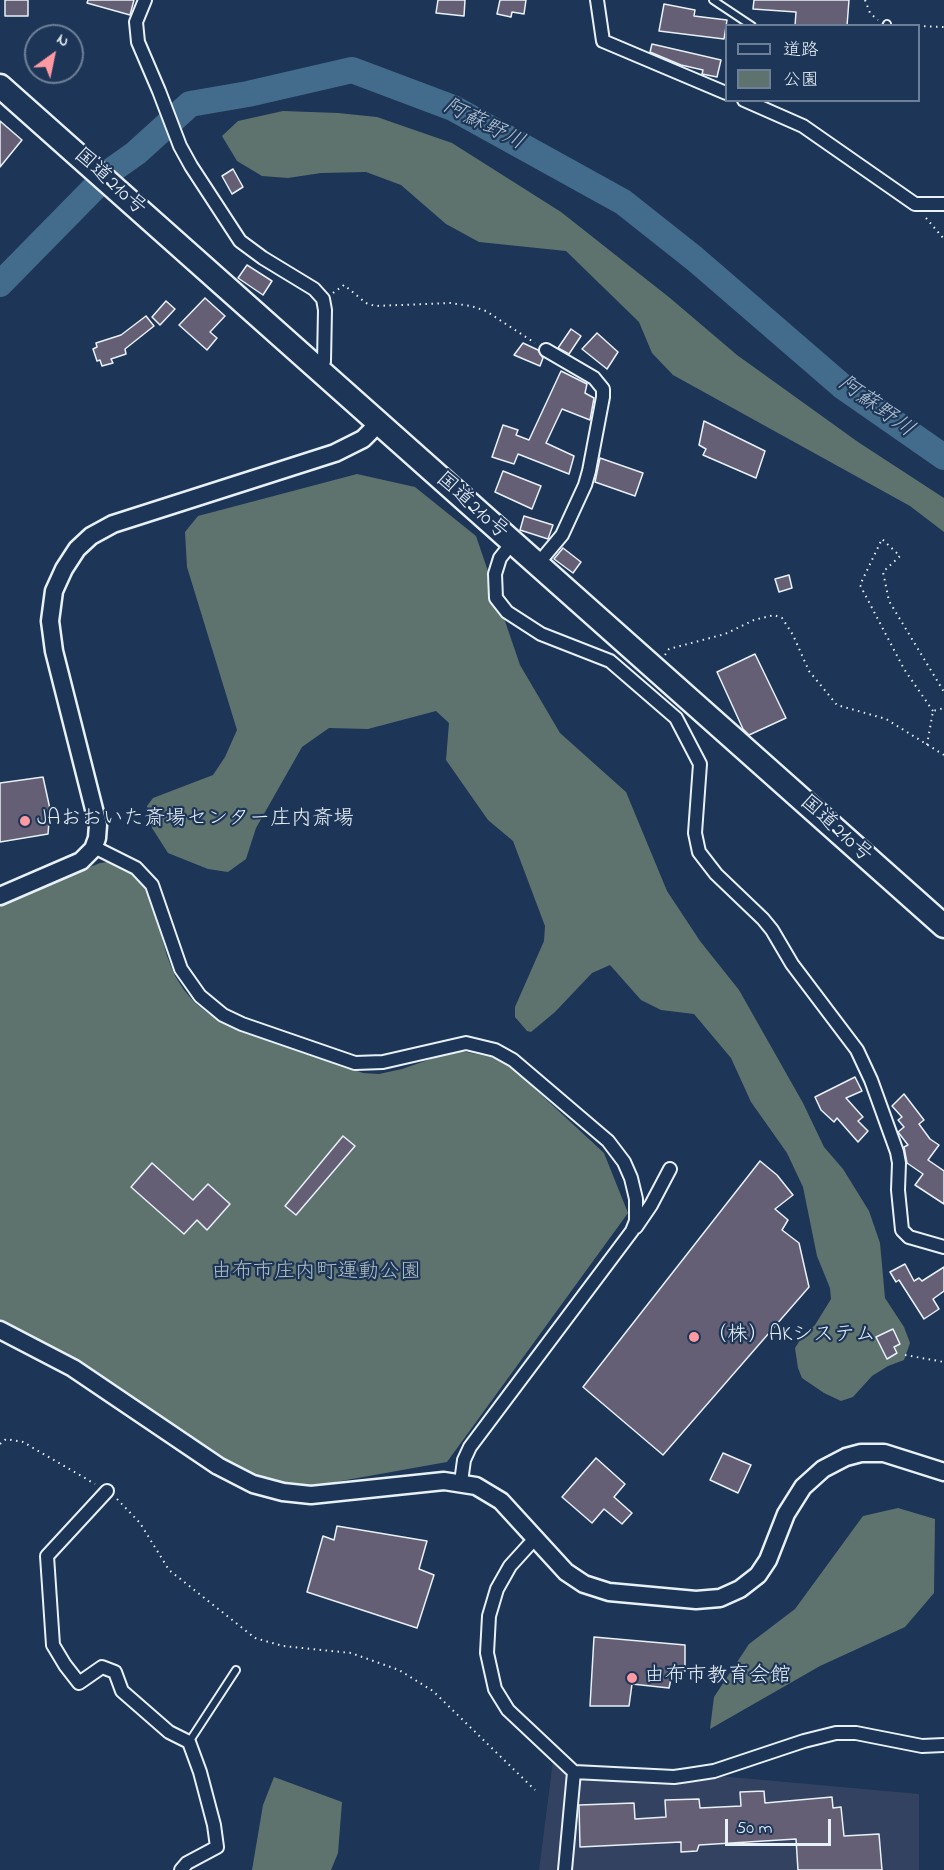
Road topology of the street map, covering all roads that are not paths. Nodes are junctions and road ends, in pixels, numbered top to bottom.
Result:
1 (145, 0) edge
2 (597, 0) edge
3 (713, 0) edge
4 (749, 24) edge
5 (0, 86) edge
6 (725, 93) edge
7 (749, 102) edge
8 (944, 204) edge
9 (546, 350) road end
10 (320, 372) junction
11 (378, 424) junction
12 (512, 543) junction
13 (537, 565) junction
14 (94, 847) junction
15 (0, 896) edge
16 (944, 927) edge
17 (670, 1169) dead end
18 (628, 1238) junction
19 (944, 1247) edge
20 (0, 1330) edge
21 (944, 1472) edge
22 (461, 1482) junction
23 (107, 1491) road end
24 (529, 1545) dead end
25 (236, 1670) dead end
26 (189, 1742) junction
27 (944, 1745) edge
28 (574, 1772) junction
29 (181, 1870) edge
30 (565, 1870) edge

1 - 10 street
2 - 6 street
3 - 4 lane
5 - 10 highway, 国道210号
7 - 8 street
9 - 13 street
10 - 11 highway, 国道210号
11 - 12 highway, 国道210号
11 - 14 street
12 - 13 highway, 国道210号
12 - 19 street
13 - 16 highway, 国道210号
14 - 15 street
14 - 18 street
17 - 18 street
18 - 22 street
20 - 22 street
21 - 22 street
23 - 26 street
24 - 28 street
25 - 26 lane
26 - 29 street
27 - 28 street
28 - 30 street

